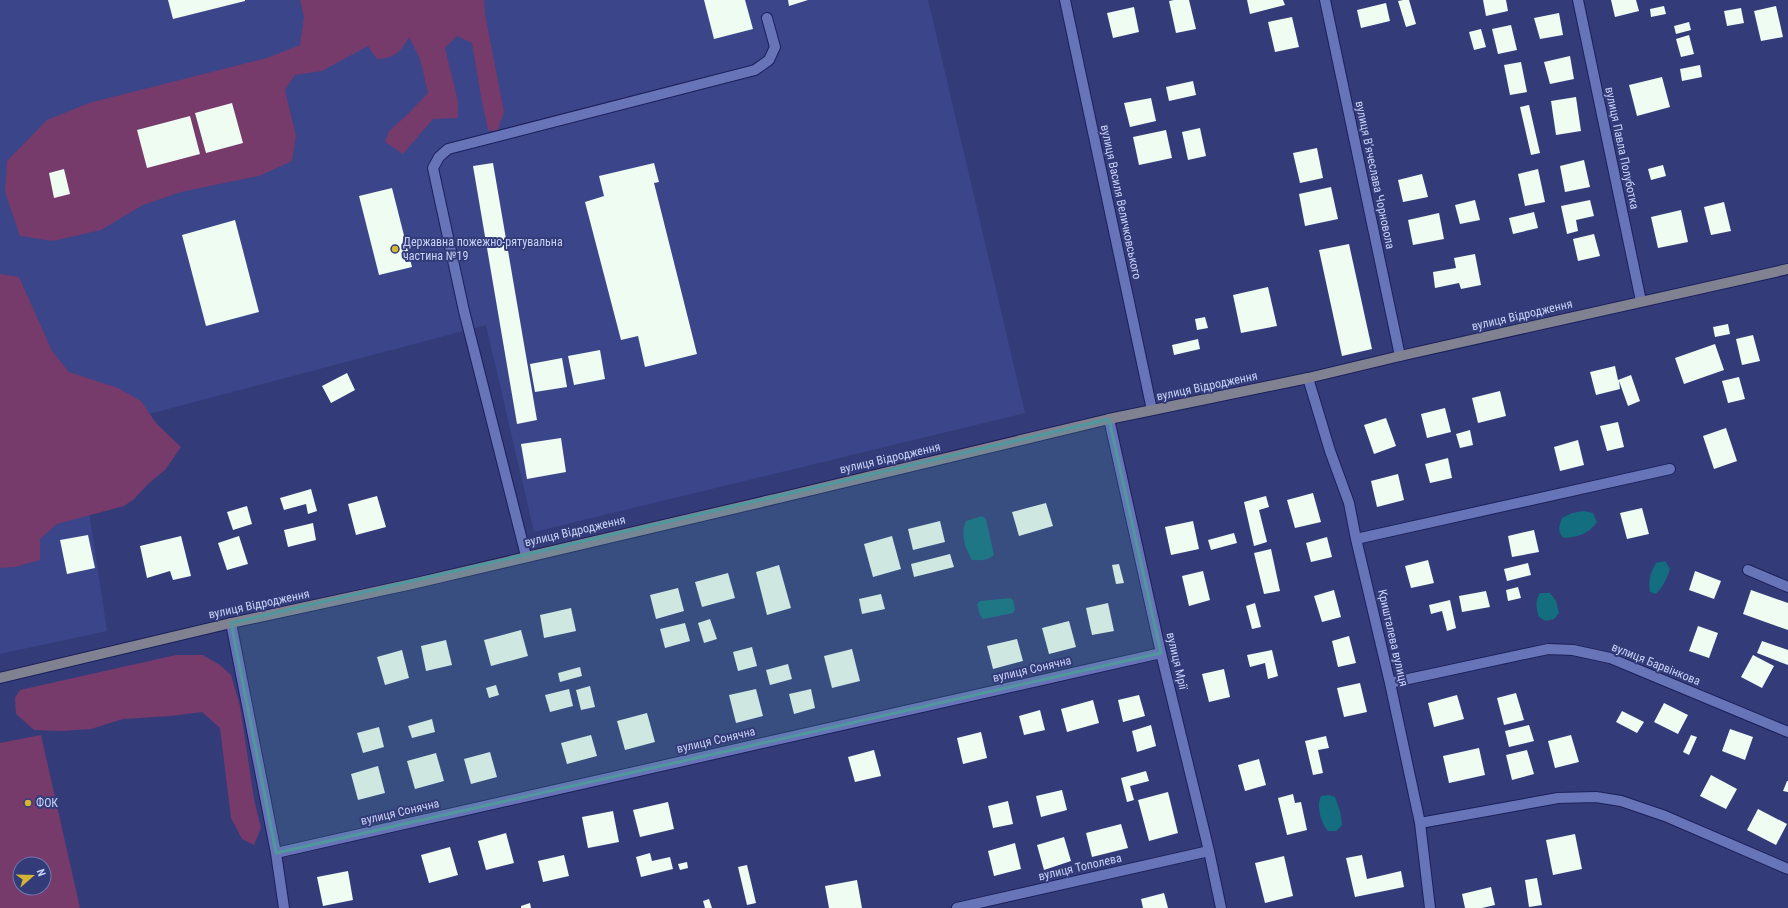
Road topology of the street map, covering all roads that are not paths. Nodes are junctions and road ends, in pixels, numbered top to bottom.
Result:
1 (1066, 0) edge
2 (1325, 0) edge
3 (1578, 0) edge
4 (767, 18) dead end
5 (1788, 269) edge
6 (1641, 301) junction
7 (1400, 356) junction
8 (1308, 378) junction
9 (1152, 410) junction
10 (1109, 419) junction
11 (1670, 469) dead end
12 (1356, 538) junction
13 (526, 556) junction
14 (1748, 570) dead end
15 (1788, 587) edge
16 (231, 623) junction
17 (1161, 653) junction
18 (0, 678) edge
19 (1390, 683) junction
20 (1788, 732) edge
21 (1420, 822) junction
22 (1209, 851) junction
23 (276, 853) junction
24 (1788, 869) edge
25 (284, 908) edge
26 (957, 908) edge
27 (1220, 908) edge
28 (1430, 908) edge

1 - 9 street, вулиця Василя Величковського
2 - 7 street, вулиця Вʼячеслава Чорновола
3 - 6 street, вулиця Павла Полуботка
4 - 13 street
5 - 6 street, вулиця Відродження
6 - 7 street, вулиця Відродження
7 - 8 street, вулиця Відродження
8 - 9 street, вулиця Відродження
8 - 12 street, Кришталева вулиця
9 - 10 street, вулиця Відродження
10 - 13 street, вулиця Відродження
10 - 17 street, вулиця Мрії
11 - 12 street
12 - 19 street, Кришталева вулиця
13 - 16 street, вулиця Відродження
14 - 15 street
16 - 18 street, вулиця Відродження
16 - 23 street
17 - 22 street, вулиця Мрії
17 - 23 street, вулиця Сонячна
19 - 20 street, вулиця Барвінкова
19 - 21 street, Кришталева вулиця
21 - 24 street
21 - 28 street, Кришталева вулиця
22 - 26 street, вулиця Тополева
22 - 27 street, вулиця Мрії
23 - 25 street

